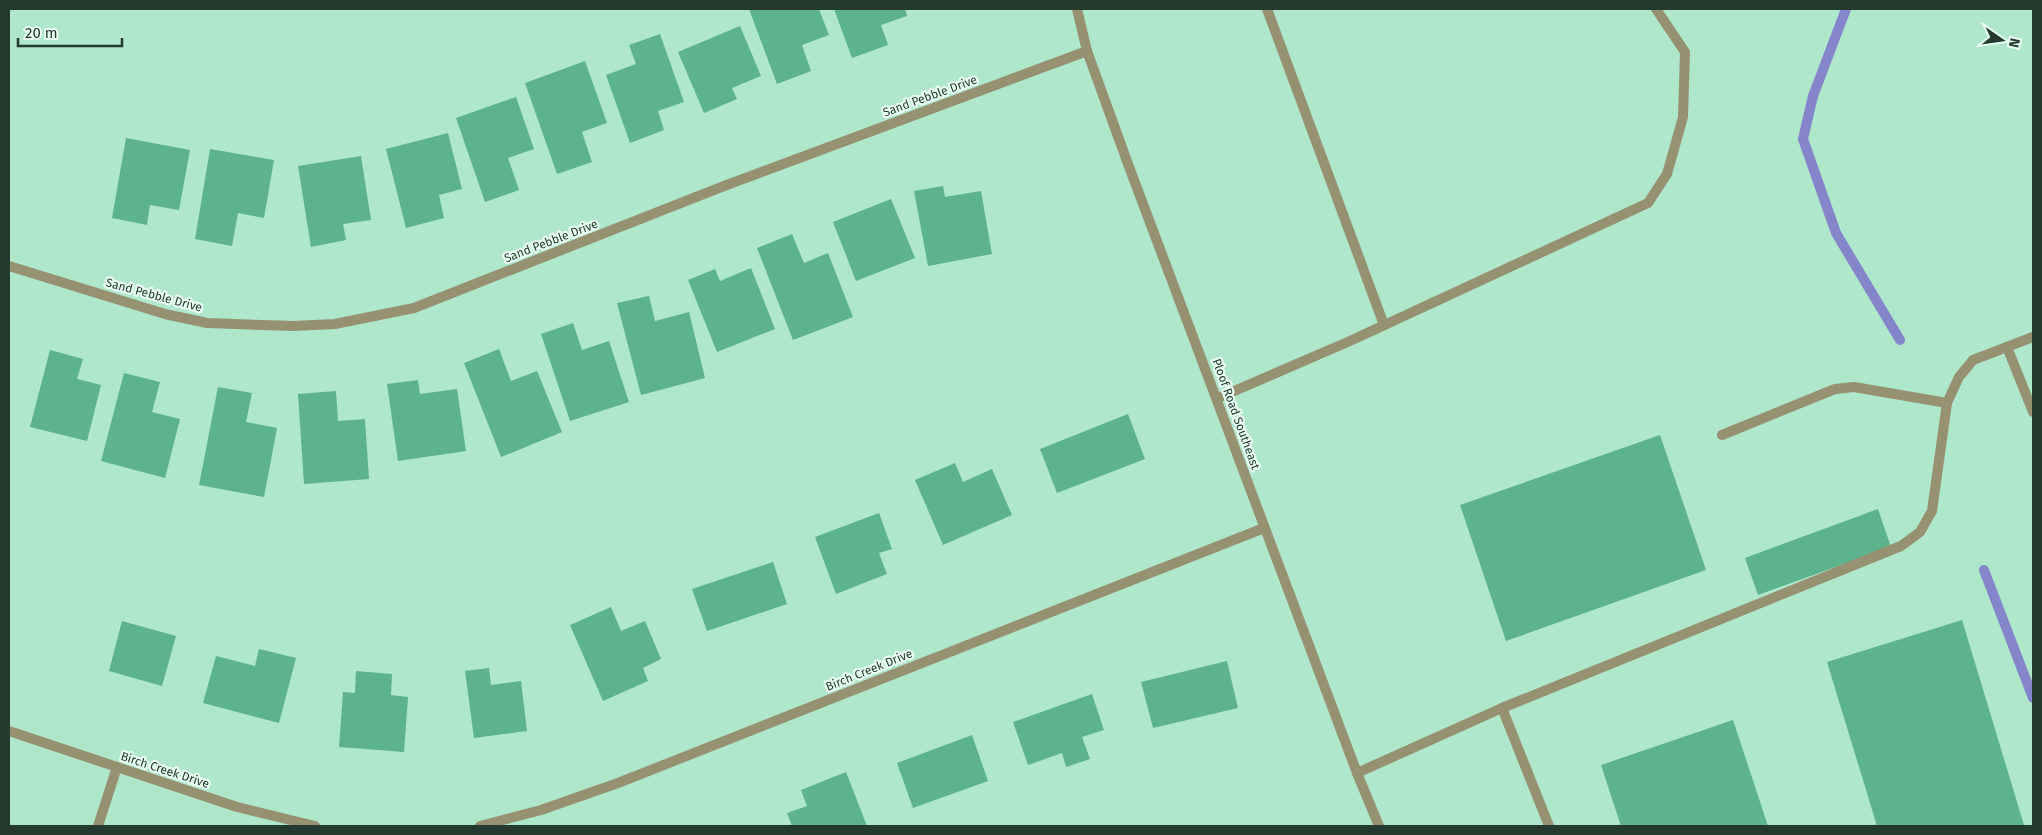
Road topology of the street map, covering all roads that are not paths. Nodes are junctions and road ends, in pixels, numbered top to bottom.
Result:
1 (1077, 9) edge
2 (1267, 9) edge
3 (1656, 9) edge
4 (1087, 51) junction
5 (9, 266) edge
6 (1384, 325) junction
7 (2033, 337) edge
8 (2007, 347) junction
9 (1218, 398) junction
10 (1947, 403) junction
11 (2033, 412) edge
12 (1722, 435) dead end
13 (1264, 528) junction
14 (1502, 708) junction
15 (9, 731) edge
16 (117, 767) junction
17 (1357, 773) junction
18 (98, 826) edge
19 (315, 826) edge
20 (480, 826) edge
21 (1379, 826) edge
22 (1549, 826) edge

1 - 4 street, Ploof Road Southeast
2 - 6 street
3 - 6 street
4 - 5 street, Sand Pebble Drive
4 - 9 street, Ploof Road Southeast
6 - 9 street
7 - 8 street
8 - 10 street
8 - 11 street
9 - 13 street, Ploof Road Southeast
10 - 12 street
10 - 14 street
13 - 17 street, Ploof Road Southeast
13 - 20 street, Birch Creek Drive
14 - 17 street
14 - 22 street
15 - 16 street, Birch Creek Drive
16 - 18 street
16 - 19 street, Birch Creek Drive
17 - 21 street, Ploof Road Southeast

